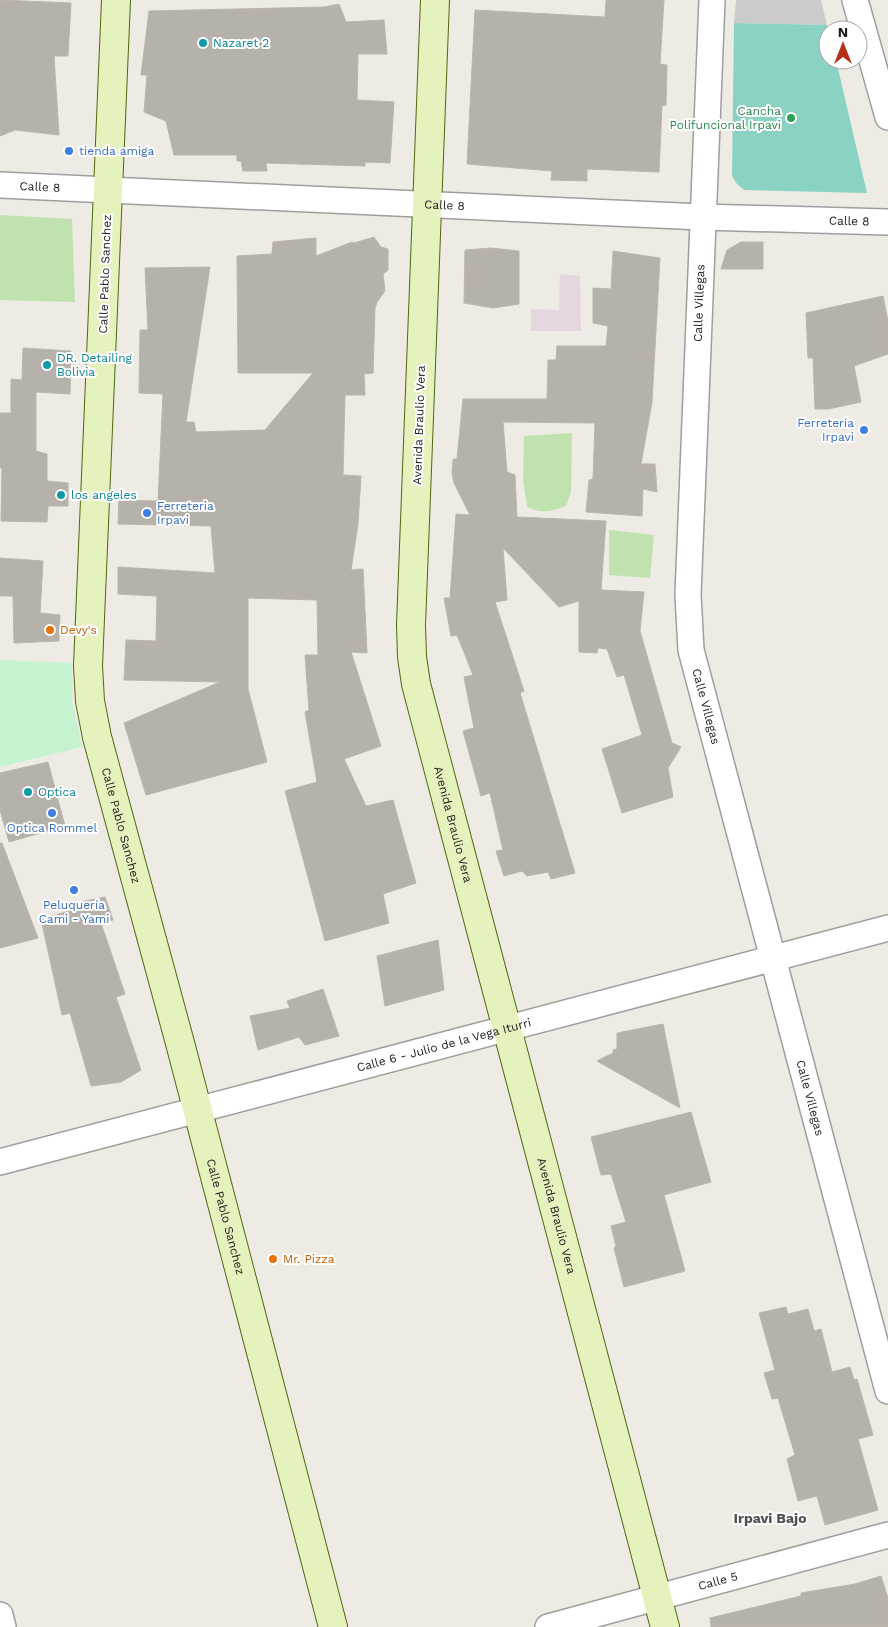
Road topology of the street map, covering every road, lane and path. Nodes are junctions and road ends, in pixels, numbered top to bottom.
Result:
1 (116, 0) edge
2 (435, 0) edge
3 (712, 0) edge
4 (855, 0) edge
5 (888, 117) edge
6 (0, 185) edge
7 (108, 191) junction
8 (427, 205) junction
9 (702, 217) junction
10 (888, 222) edge
11 (888, 928) edge
12 (773, 959) junction
13 (507, 1028) junction
14 (197, 1109) junction
15 (0, 1162) edge
16 (888, 1391) edge
17 (888, 1535) edge
18 (657, 1598) junction
19 (0, 1615) edge
20 (3, 1627) edge
21 (333, 1627) edge
22 (548, 1627) edge
23 (664, 1627) edge

1 - 7 main road, Calle Pablo Sanchez
2 - 8 main road, Avenida Braulio Vera
3 - 9 street, Calle Villegas
4 - 5 street
6 - 7 street, Calle 8
7 - 8 street, Calle 8
7 - 14 main road, Calle Pablo Sanchez
8 - 9 street, Calle 8
8 - 13 main road, Avenida Braulio Vera
9 - 10 street, Calle 8
9 - 12 street, Calle Villegas
11 - 12 street, Calle 6 - Julio de la Vega Iturri
12 - 13 street, Calle 6 - Julio de la Vega Iturri
12 - 16 street, Calle Villegas
13 - 14 street, Calle 6 - Julio de la Vega Iturri
13 - 18 main road, Avenida Braulio Vera
14 - 15 street, Calle 6 - Julio de la Vega Iturri
14 - 21 main road, Calle Pablo Sanchez
17 - 18 street, Calle 5
18 - 22 street, Calle 5
18 - 23 main road, Avenida Braulio Vera
19 - 20 street

